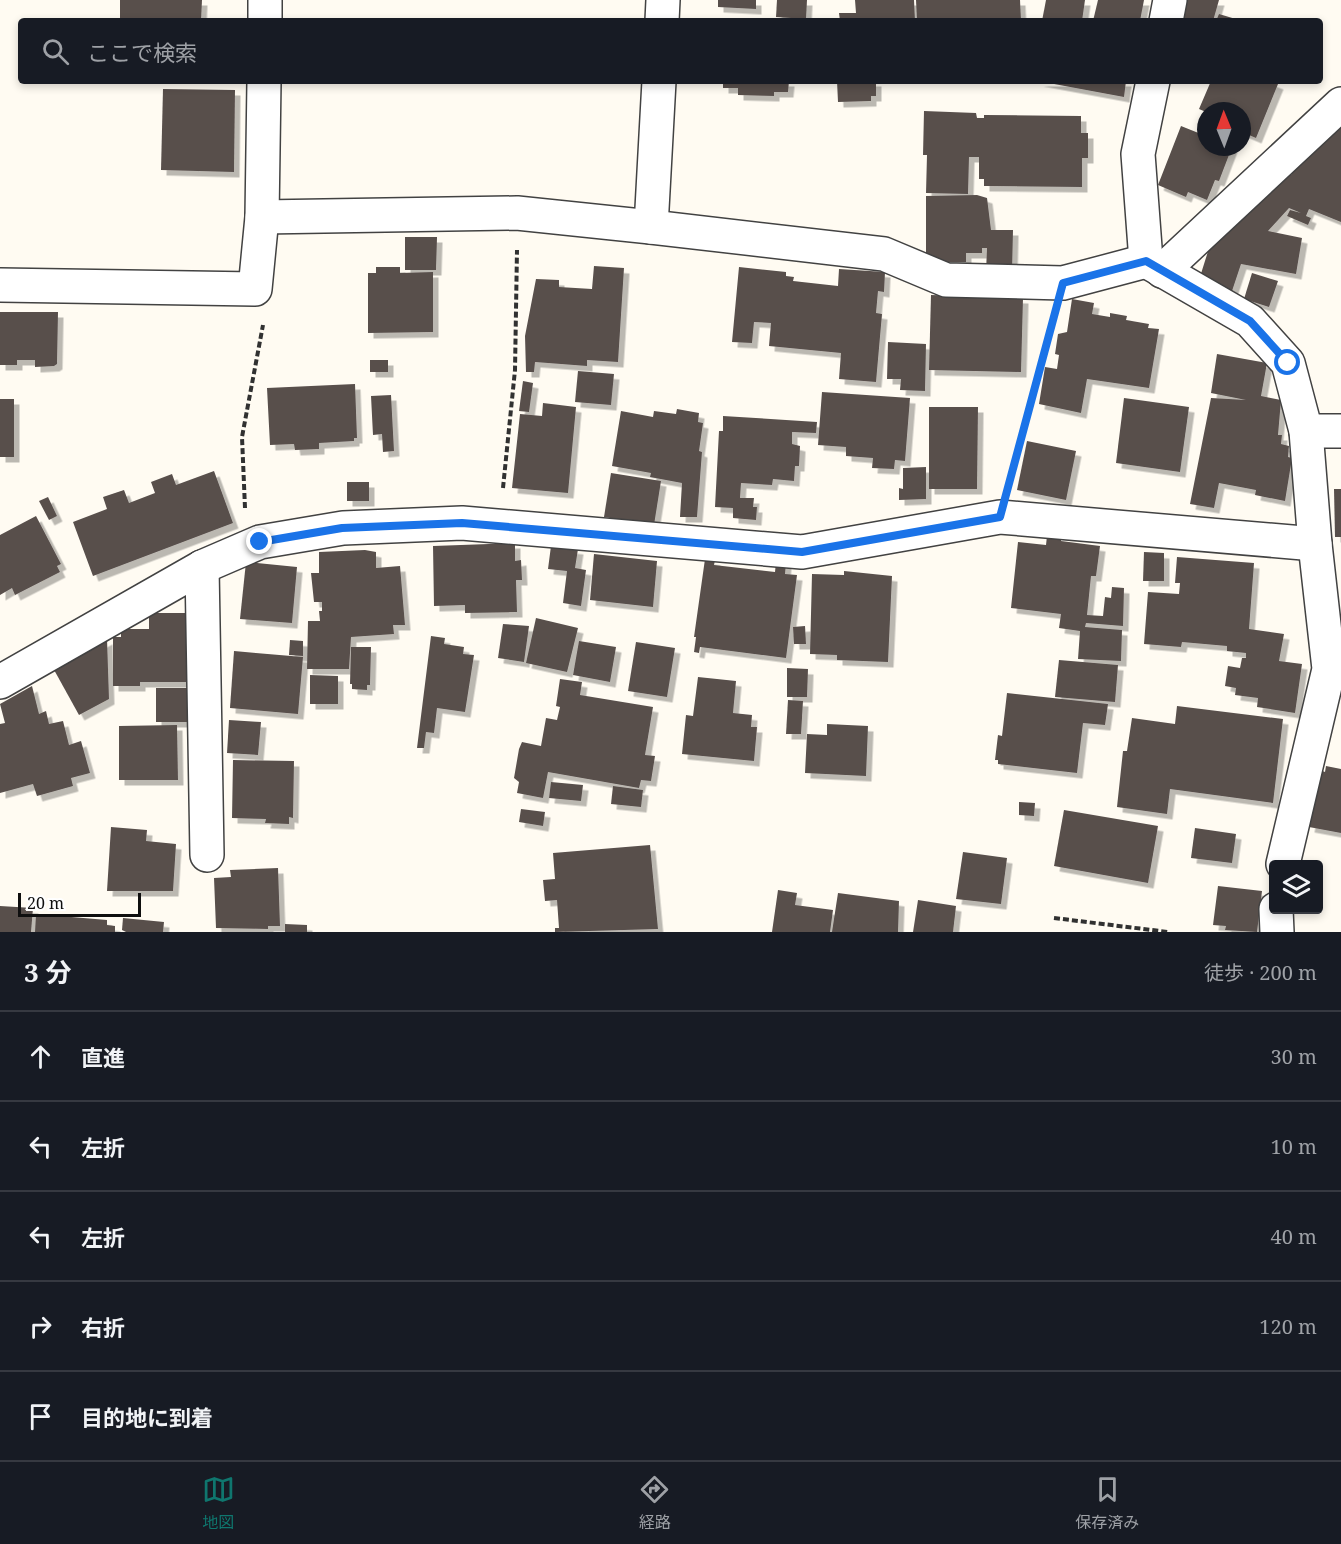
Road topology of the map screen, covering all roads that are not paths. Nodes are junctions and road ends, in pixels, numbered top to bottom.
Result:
1 (265, 0) edge
2 (663, 0) edge
3 (1170, 0) edge
4 (265, 18) edge
5 (662, 18) edge
6 (1167, 18) edge
7 (264, 84) edge
8 (659, 84) edge
9 (1152, 84) edge
10 (1341, 104) edge
11 (262, 218) junction
12 (651, 227) junction
13 (1154, 266) junction
14 (0, 285) edge
15 (1341, 430) edge
16 (1306, 431) junction
17 (1315, 544) junction
18 (202, 567) junction
19 (0, 682) edge
20 (207, 855) dead end
21 (1284, 860) edge
22 (1276, 914) edge
23 (1278, 932) edge

1 - 4 street
2 - 5 street
3 - 6 street
7 - 11 street
8 - 12 street
9 - 13 street
10 - 13 street
11 - 12 street
11 - 14 street
12 - 13 street
13 - 16 street
15 - 16 street
16 - 17 street
17 - 18 street
17 - 21 street
18 - 19 street
18 - 20 street
22 - 23 street

